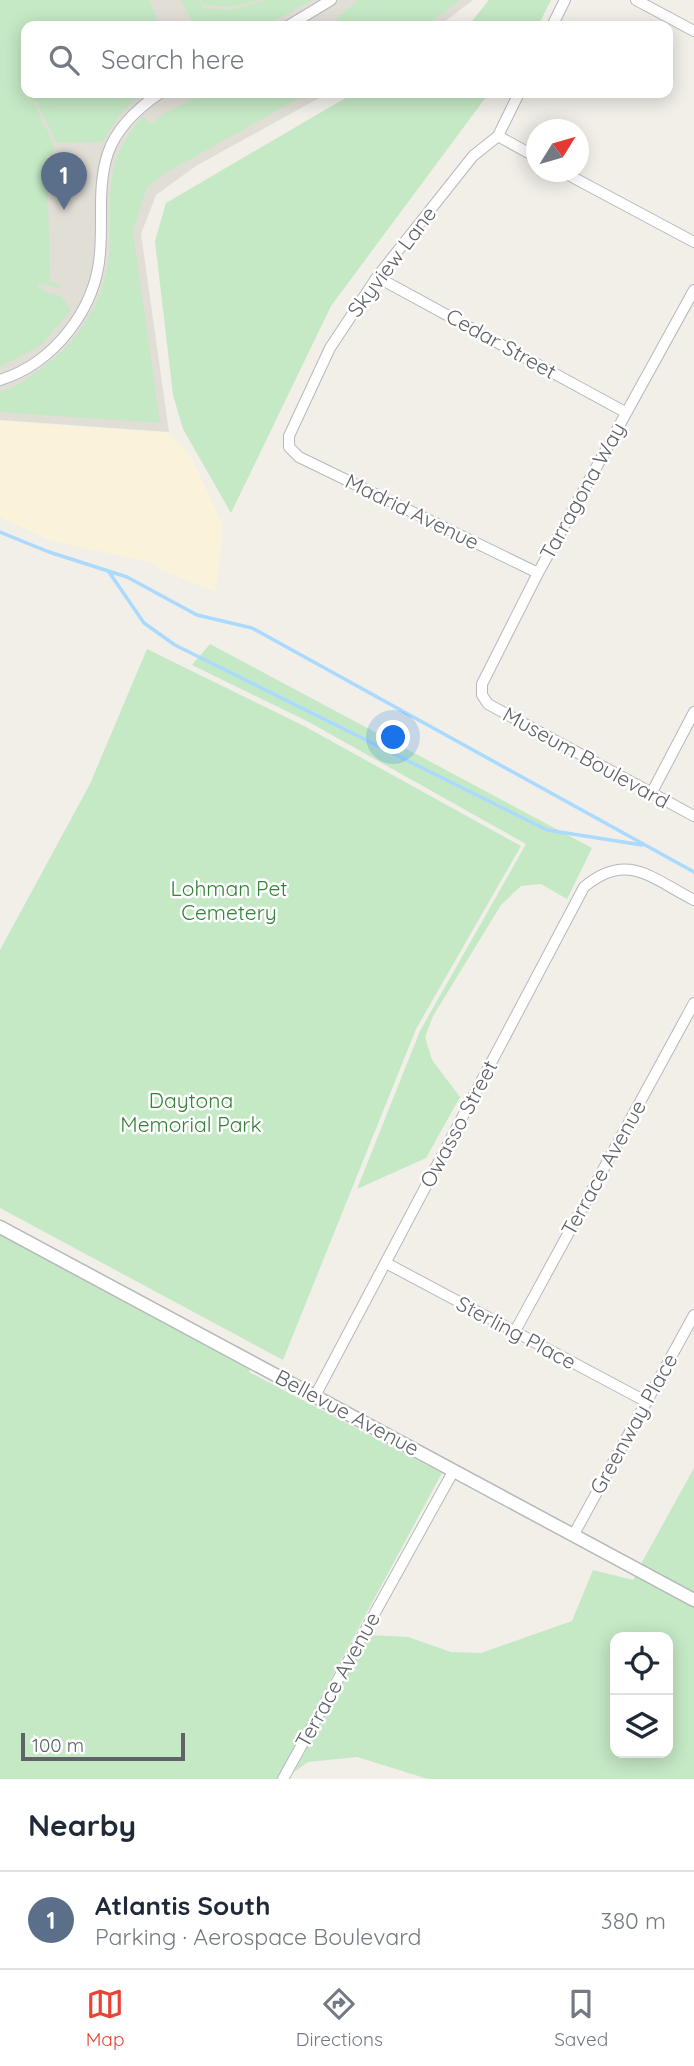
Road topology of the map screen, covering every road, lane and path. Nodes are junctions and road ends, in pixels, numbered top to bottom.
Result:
1 (331, 0) edge
2 (565, 0) edge
3 (636, 0) edge
4 (296, 21) edge
5 (554, 21) edge
6 (694, 31) edge
7 (153, 98) edge
8 (517, 98) edge
9 (498, 136) junction
10 (526, 151) edge
11 (582, 182) edge
12 (694, 242) edge
13 (377, 277) junction
14 (694, 290) edge
15 (0, 380) edge
16 (625, 412) junction
17 (289, 447) joint
18 (538, 573) junction
19 (482, 695) joint
20 (694, 712) edge
21 (651, 794) junction
22 (694, 816) edge
23 (694, 900) edge
24 (694, 1003) edge
25 (0, 1227) edge
26 (386, 1264) junction
27 (694, 1315) edge
28 (514, 1333) junction
29 (315, 1396) junction
30 (646, 1402) junction
31 (454, 1470) junction
32 (574, 1534) junction
33 (694, 1600) edge
34 (283, 1779) edge

1 - 4 street
2 - 5 street
3 - 6 street
7 - 15 street
8 - 9 street, Skyview Lane
9 - 10 street
9 - 13 street, Skyview Lane
11 - 12 street
13 - 16 street, Cedar Street
13 - 17 street, Skyview Lane
14 - 16 street, Tarragona Way
16 - 18 street, Tarragona Way
17 - 18 street, Madrid Avenue
18 - 19 street, Tarragona Way
19 - 21 street, Museum Boulevard
20 - 21 street
21 - 22 street, Museum Boulevard
23 - 26 street, Owasso Street
24 - 28 street, Terrace Avenue
25 - 29 street, Bellevue Avenue
26 - 28 street, Sterling Place
26 - 29 street, Owasso Street
27 - 30 street, Greenway Place
28 - 30 street, Sterling Place
29 - 31 street, Bellevue Avenue
30 - 32 street, Greenway Place
31 - 32 street, Bellevue Avenue
31 - 34 street, Terrace Avenue
32 - 33 street, Bellevue Avenue

